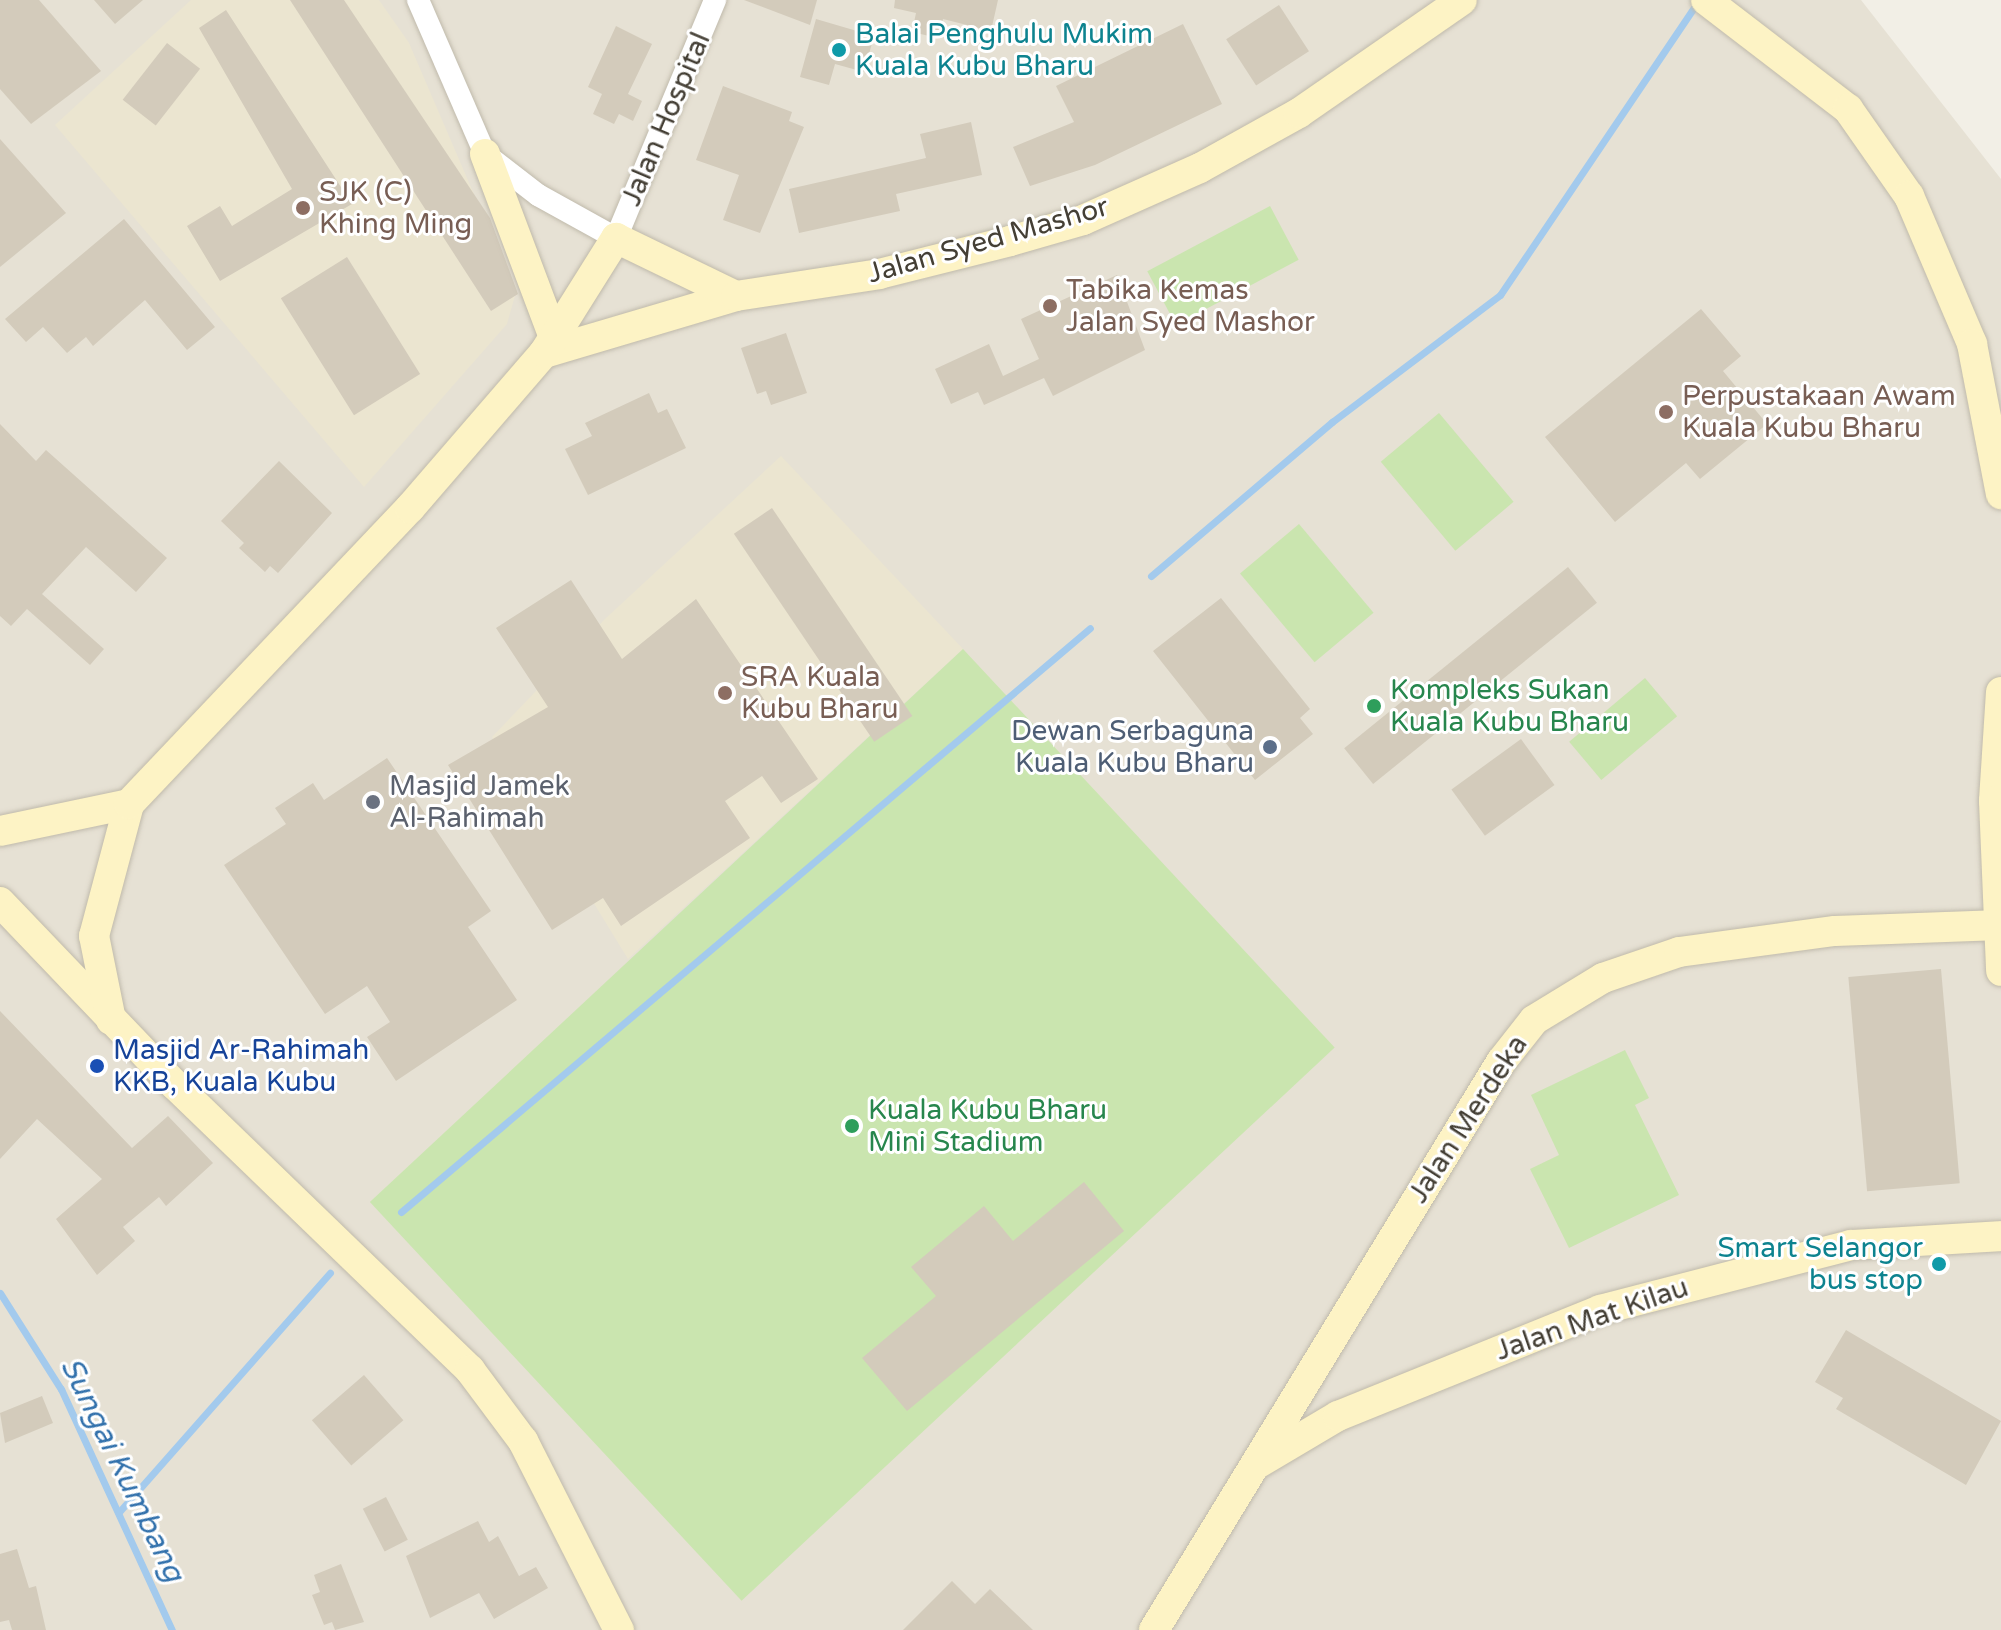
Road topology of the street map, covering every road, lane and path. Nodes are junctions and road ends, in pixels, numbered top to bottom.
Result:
1 (418, 0) edge
2 (715, 0) edge
3 (1462, 0) edge
4 (1716, 7) edge
5 (485, 154) junction
6 (616, 238) junction
7 (736, 296) junction
8 (550, 347) junction
9 (2001, 494) edge
10 (2001, 692) edge
11 (129, 804) junction
12 (0, 831) edge
13 (0, 902) edge
14 (1999, 925) edge
15 (2001, 971) edge
16 (111, 1020) junction
17 (2001, 1236) edge
18 (1297, 1391) junction
19 (1338, 1416) junction
20 (1252, 1468) junction
21 (619, 1630) edge
22 (1154, 1630) edge

1 - 5 street
2 - 6 street, Jalan Hospital
3 - 7 street, Jalan Syed Mashor
4 - 9 street
5 - 6 street
5 - 8 street
6 - 7 street
6 - 8 street
7 - 8 street, Jalan Syed Mashor
8 - 11 street
10 - 14 street
11 - 12 street
11 - 16 street
13 - 16 street
14 - 15 street
14 - 18 street, Jalan Merdeka
16 - 21 street
17 - 19 street, Jalan Mat Kilau
18 - 19 street
18 - 20 street, Jalan Merdeka
19 - 20 street, Jalan Mat Kilau
20 - 22 street, Jalan Merdeka

